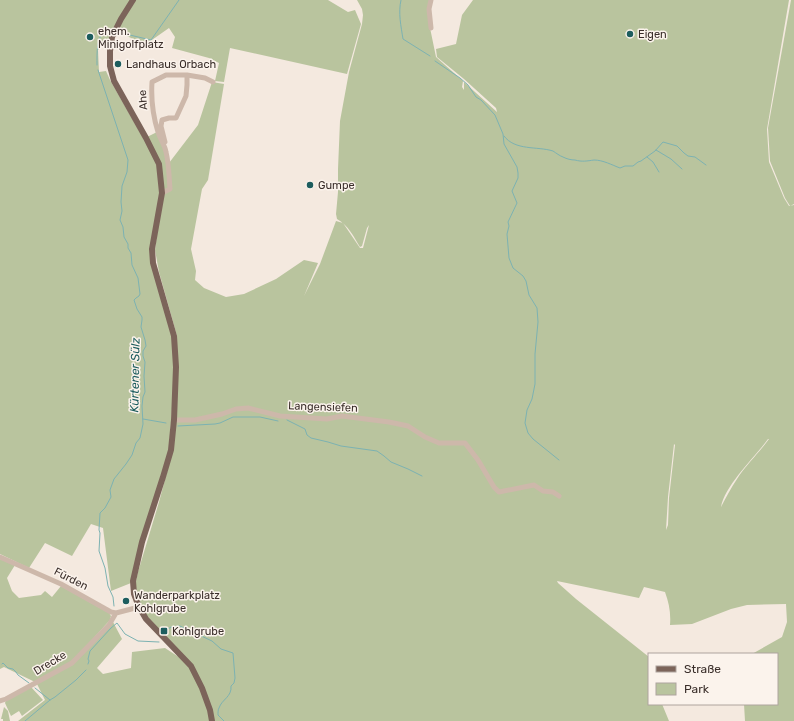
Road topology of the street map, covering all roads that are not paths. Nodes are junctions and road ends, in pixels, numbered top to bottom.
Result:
1 (133, 0) edge
2 (431, 0) edge
3 (431, 28) dead end
4 (187, 75) junction
5 (213, 82) dead end
6 (166, 151) junction
7 (162, 193) junction
8 (174, 420) junction
9 (559, 496) dead end
10 (0, 557) edge
11 (138, 607) junction
12 (116, 613) junction
13 (0, 701) edge
14 (212, 721) edge

1 - 7 main road
2 - 3 street
4 - 5 street, Ahe
4 - 6 street, Ahe
4 - 6 street, Ahe
6 - 7 street, Ahe
7 - 8 main road
8 - 9 street, Langensiefen
8 - 11 main road
10 - 12 street, Fürden
11 - 12 street
11 - 14 main road
12 - 13 street, Drecke

